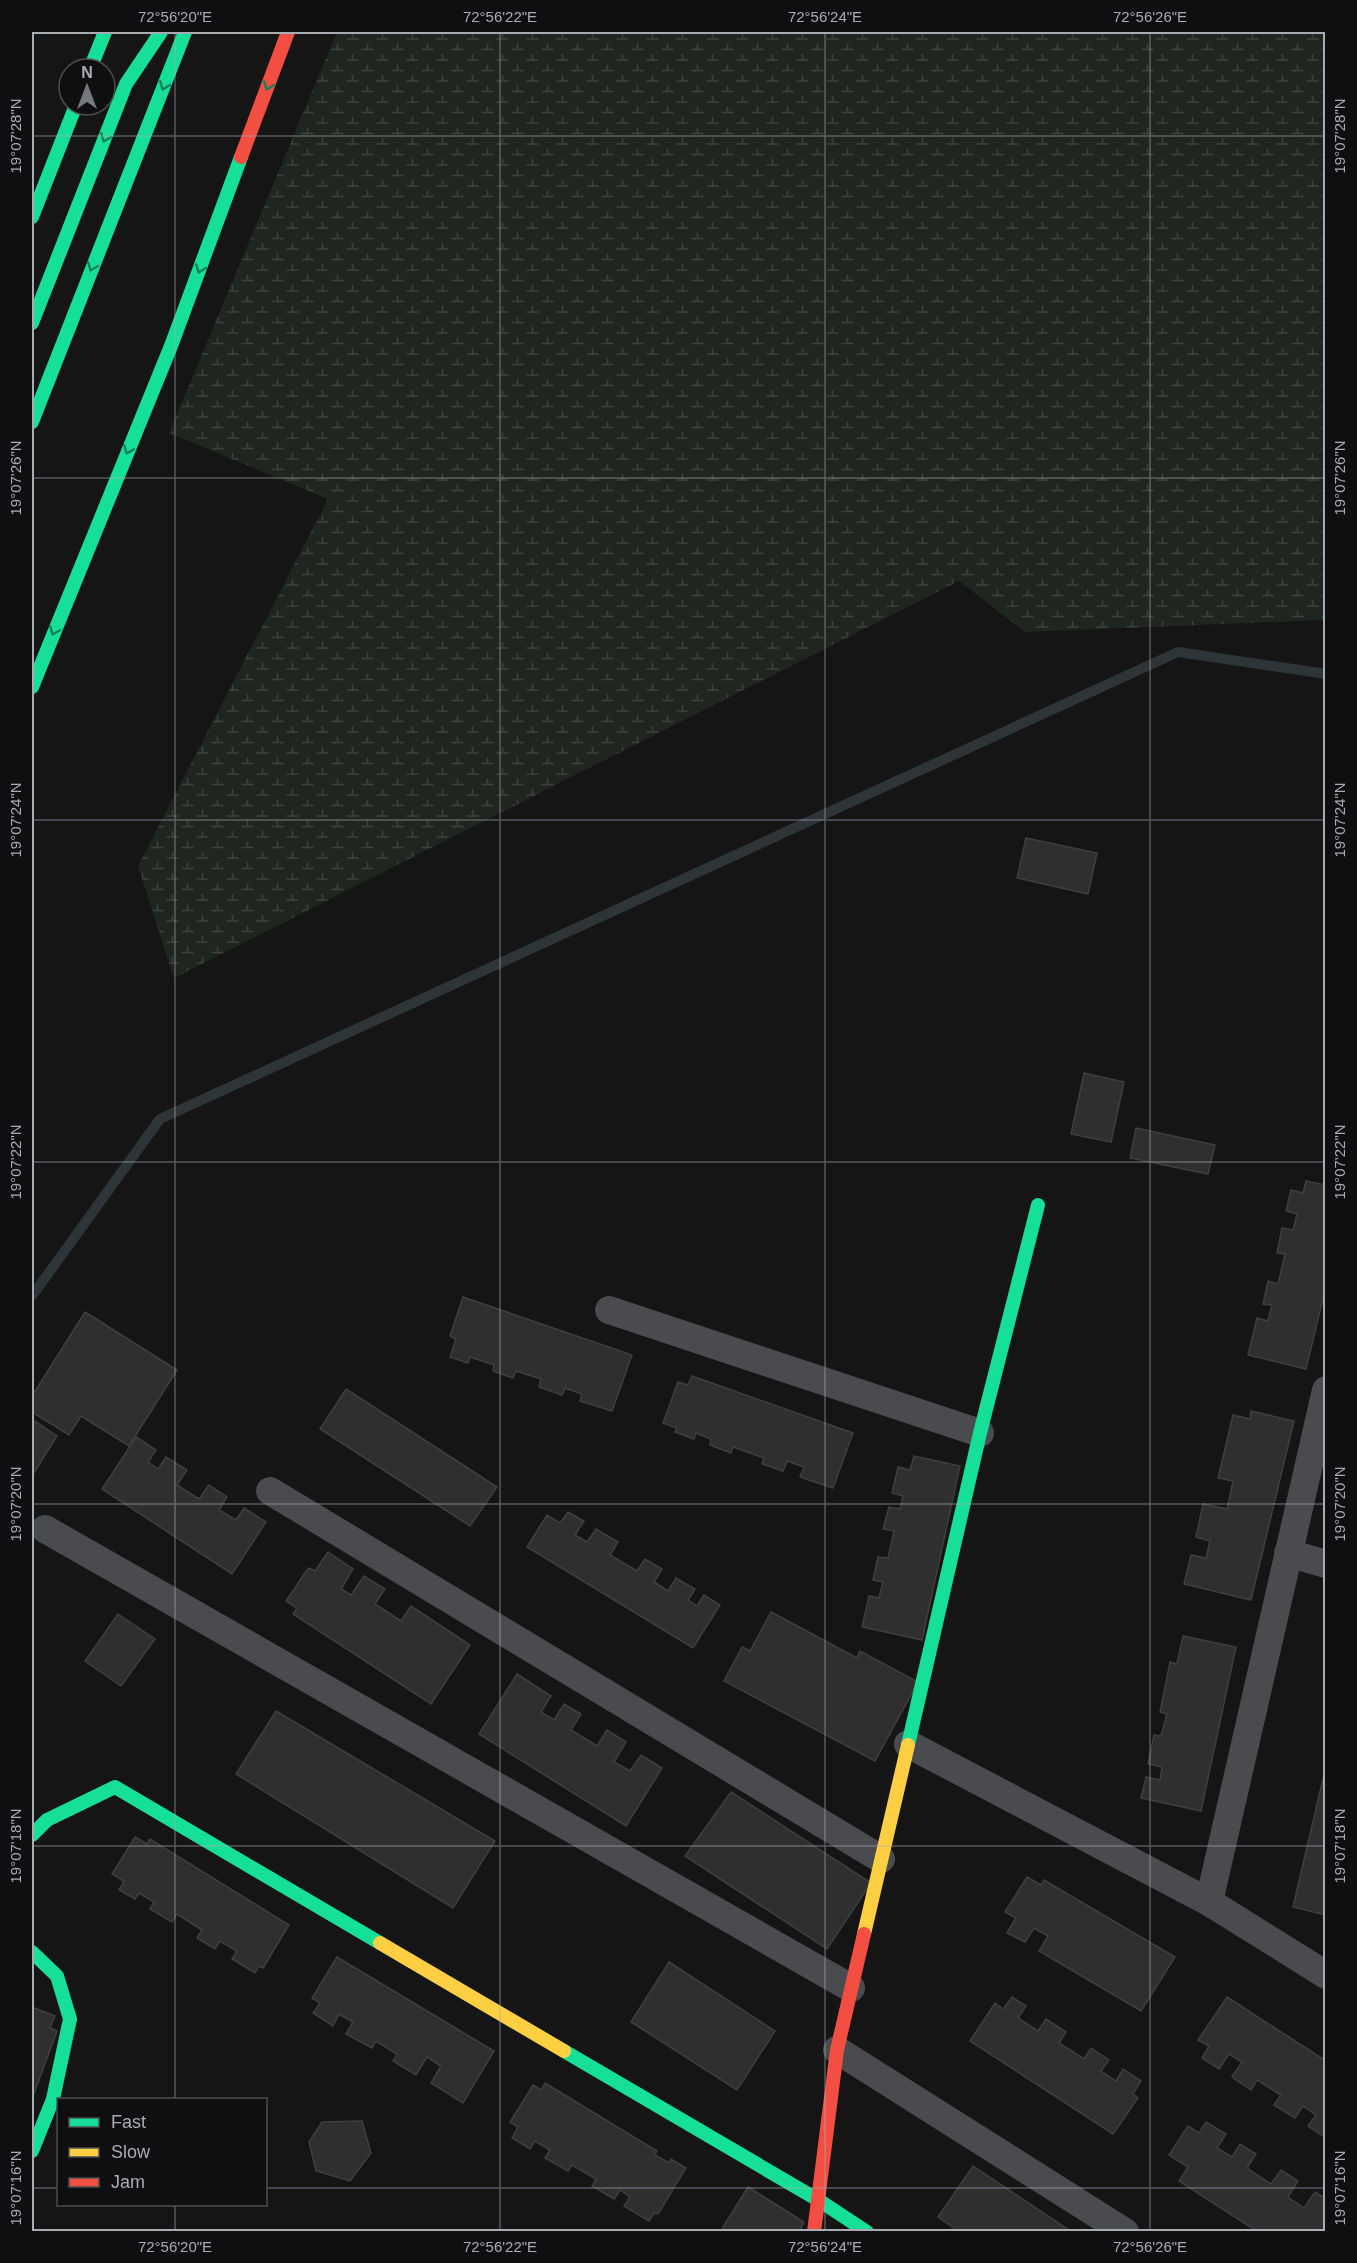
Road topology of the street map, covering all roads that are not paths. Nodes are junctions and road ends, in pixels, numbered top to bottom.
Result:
1 (105, 32) edge
2 (161, 32) edge
3 (185, 32) edge
4 (288, 32) edge
5 (95, 57) edge
6 (71, 117) edge
7 (32, 217) edge
8 (32, 323) edge
9 (32, 422) edge
10 (32, 687) edge
11 (1038, 1204) dead end
12 (609, 1310) dead end
13 (1326, 1390) edge
14 (980, 1434) junction
15 (270, 1491) dead end
16 (45, 1529) dead end
17 (1288, 1554) junction
18 (1326, 1564) edge
19 (908, 1744) junction
20 (32, 1835) edge
21 (881, 1859) junction
22 (1209, 1902) junction
23 (32, 1952) edge
24 (1326, 1975) edge
25 (851, 1988) junction
26 (837, 2050) junction
27 (32, 2151) edge
28 (820, 2201) junction
29 (814, 2232) edge
30 (867, 2232) edge
31 (1125, 2232) edge

1 - 5 main road
2 -> 8 main road
3 -> 9 main road
4 -> 10 main road
6 - 7 main road
11 - 14 main road
12 - 14 street
13 - 17 street
14 - 19 main road
15 - 21 street
16 - 25 street
17 - 18 street
17 - 22 street
19 - 21 main road
19 - 22 street
20 - 28 main road
21 - 25 main road
22 - 24 street
23 - 27 main road
25 - 26 main road
26 - 28 main road
26 - 31 street
28 - 29 main road
28 - 30 main road

